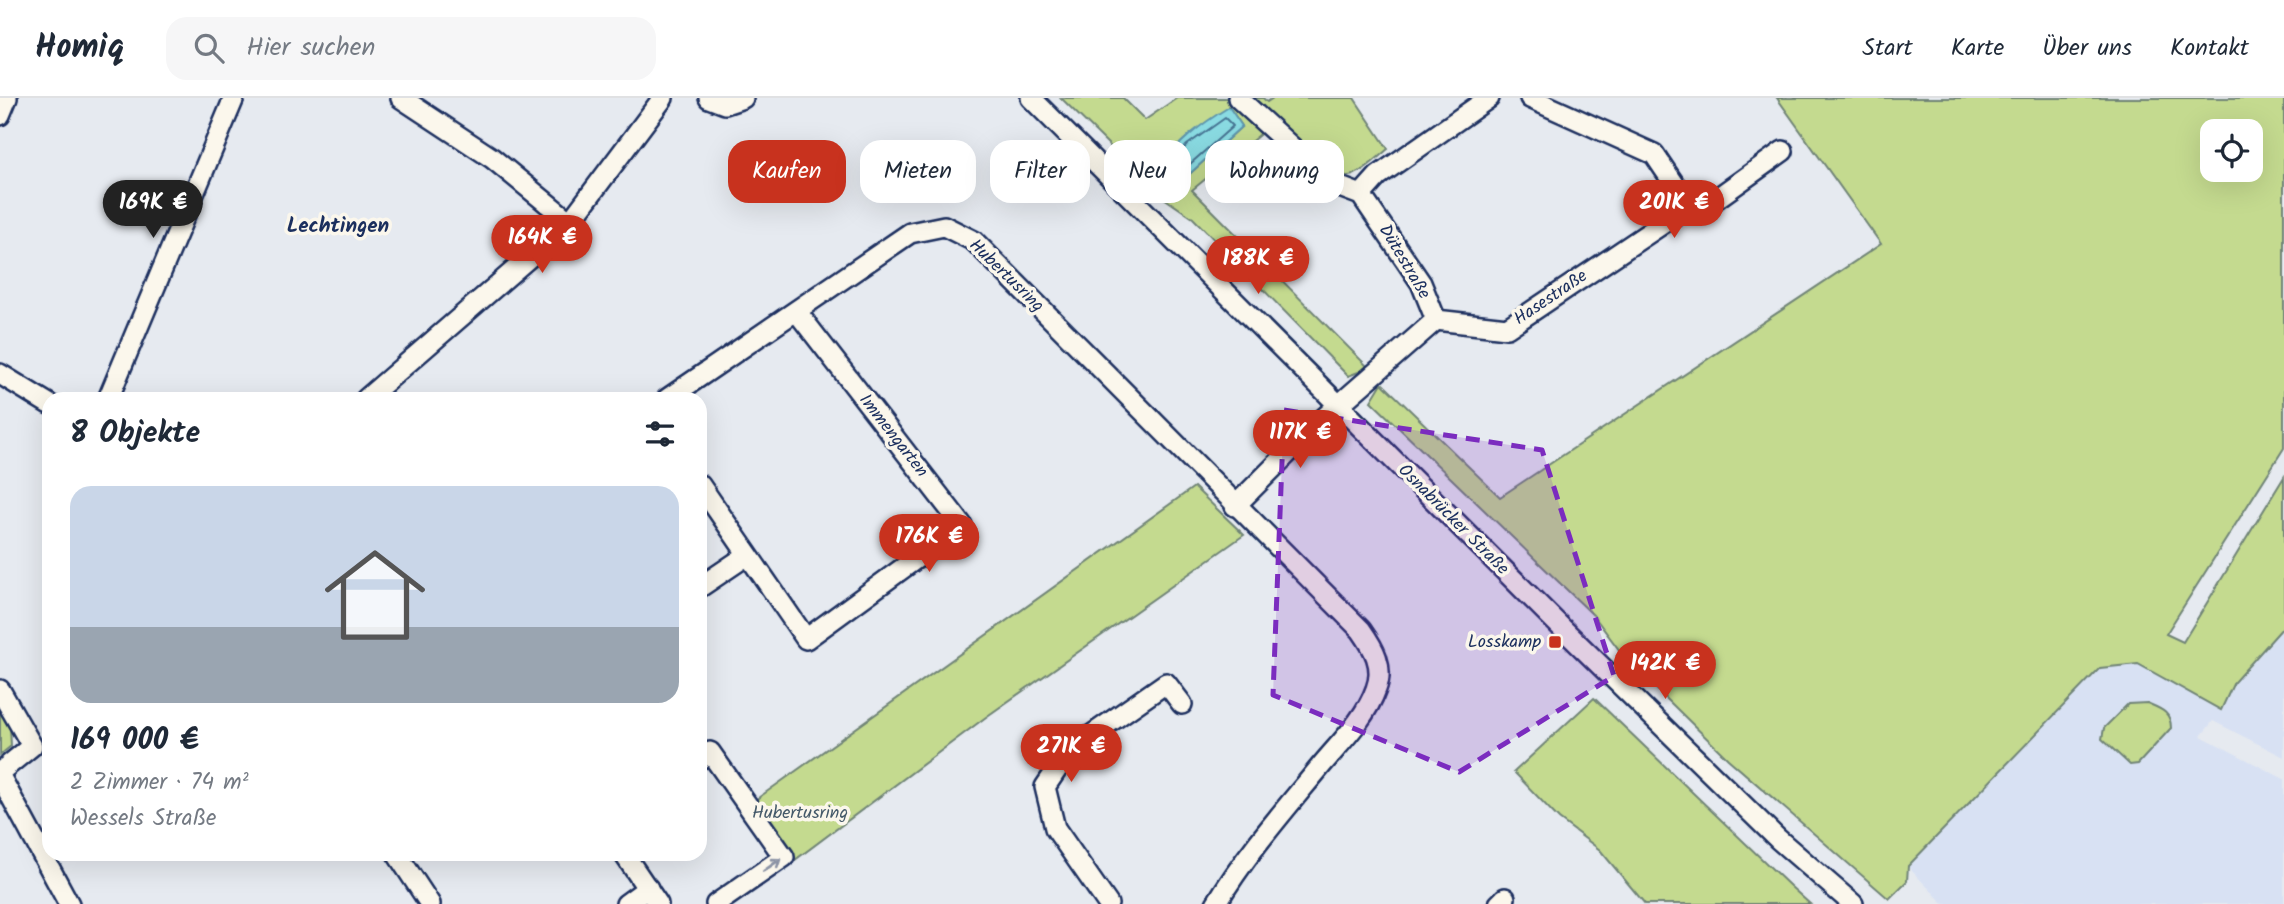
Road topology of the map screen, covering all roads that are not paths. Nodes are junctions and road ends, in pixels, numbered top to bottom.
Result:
1 (7, 98) edge
2 (234, 98) edge
3 (401, 98) edge
4 (663, 98) edge
5 (709, 98) edge
6 (743, 98) edge
7 (1031, 98) edge
8 (1238, 98) edge
9 (1489, 98) edge
10 (1530, 98) edge
11 (0, 115) edge
12 (1783, 151) dead end
13 (1361, 195) junction
14 (1689, 206) junction
15 (570, 222) junction
16 (797, 312) junction
17 (1436, 320) junction
18 (0, 374) edge
19 (111, 392) edge
20 (374, 392) edge
21 (677, 392) edge
22 (42, 400) edge
23 (1341, 406) junction
24 (707, 496) edge
25 (1235, 506) junction
26 (746, 556) junction
27 (707, 582) edge
28 (0, 690) edge
29 (1182, 704) dead end
30 (707, 754) edge
31 (2, 772) edge
32 (42, 851) edge
33 (47, 861) edge
34 (402, 861) edge
35 (629, 861) edge
36 (653, 896) edge
37 (69, 904) edge
38 (430, 904) edge
39 (625, 904) edge
40 (716, 904) edge
41 (1108, 904) edge
42 (1216, 904) edge
43 (1853, 904) edge

1 - 11 street
2 - 19 street
3 - 15 street
4 - 15 street
5 - 6 street
7 - 23 street, Osnabrücker Straße
8 - 13 street
9 - 13 street
10 - 14 street
12 - 14 street, Hasestraße
13 - 17 street, Dütestraße
14 - 17 street, Hasestraße
15 - 20 street
16 - 21 street, Hubertusring
16 - 25 street, Hubertusring
16 - 26 street, Immengarten
17 - 23 street, Dütestraße
18 - 22 street
23 - 25 street
23 - 43 street, Osnabrücker Straße
24 - 26 street, Immengarten
25 - 42 street, Hubertusring
26 - 27 street
28 - 31 street
29 - 41 street
40 -> 30 street
31 - 32 street
33 - 37 street
34 - 38 street
35 - 36 street
36 - 39 street

